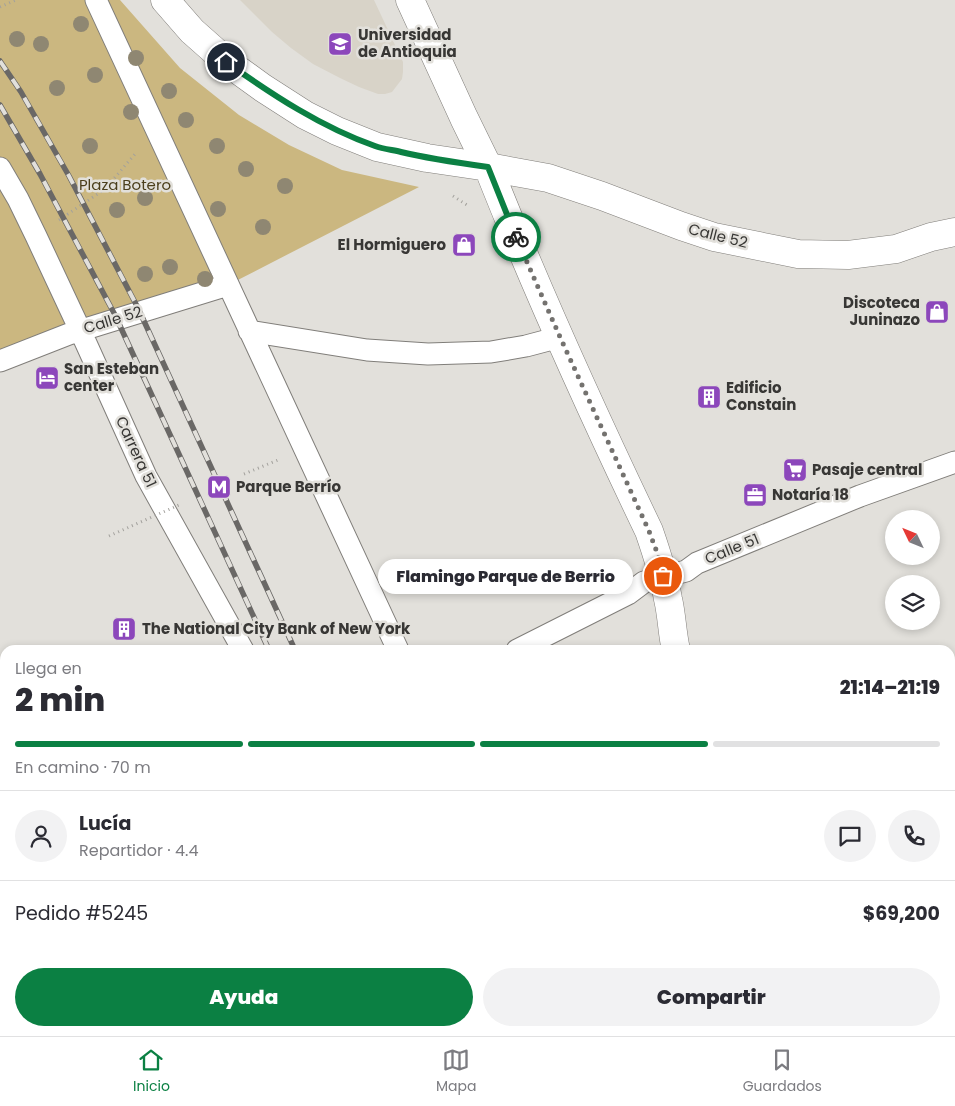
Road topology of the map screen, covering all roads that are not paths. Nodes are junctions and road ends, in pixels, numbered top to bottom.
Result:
1 (96, 0) edge
2 (165, 0) edge
3 (410, 0) edge
4 (488, 167) junction
5 (0, 168) edge
6 (955, 232) edge
7 (228, 285) junction
8 (80, 330) junction
9 (250, 331) junction
10 (560, 337) junction
11 (0, 361) edge
12 (955, 462) edge
13 (663, 576) junction
14 (240, 645) edge
15 (396, 645) edge
16 (527, 645) edge
17 (675, 645) edge

1 - 7 street
2 - 4 main road, Calle 52
3 - 4 main road
4 - 6 main road, Calle 52
4 - 10 main road
5 - 8 street, Carrera 51
7 - 8 street, Calle 52
7 - 9 street
8 - 11 street, Calle 52
8 - 14 street, Carrera 51
9 - 10 street
9 - 15 street
10 - 13 main road
12 - 13 street, Calle 51
13 - 16 street, Calle 51
13 - 17 main road

